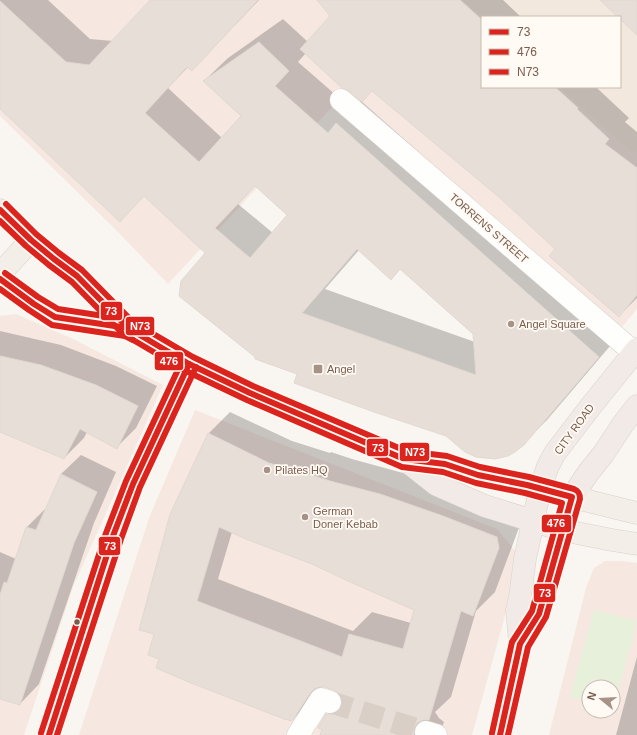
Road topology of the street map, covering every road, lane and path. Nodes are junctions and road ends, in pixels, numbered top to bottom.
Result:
1 (341, 100) dead end
2 (0, 210) edge
3 (31, 240) junction
4 (0, 274) edge
5 (0, 279) edge
6 (128, 328) junction
7 (636, 352) edge
8 (189, 364) junction
9 (637, 406) edge
10 (404, 459) junction
11 (540, 489) junction
12 (572, 497) junction
13 (637, 513) edge
14 (533, 521) junction
15 (562, 530) junction
16 (637, 544) edge
17 (520, 644) junction
18 (330, 702) tunnel mouth
19 (49, 735) edge
20 (298, 735) edge
21 (500, 735) edge

1 - 7 street, TORRENS STREET
2 - 3 highway
3 - 4 main road
3 - 6 highway
5 - 6 highway
6 - 8 highway
7 - 11 highway, CITY ROAD
8 - 10 highway
8 - 19 highway
9 - 12 highway
10 - 11 highway
10 - 14 highway
11 - 12 highway
11 - 14 highway, CITY ROAD
12 - 13 main road
12 - 15 highway
14 - 15 highway
14 - 17 highway, CITY ROAD
15 - 16 main road
15 - 17 highway
17 - 21 highway
18 - 20 street

